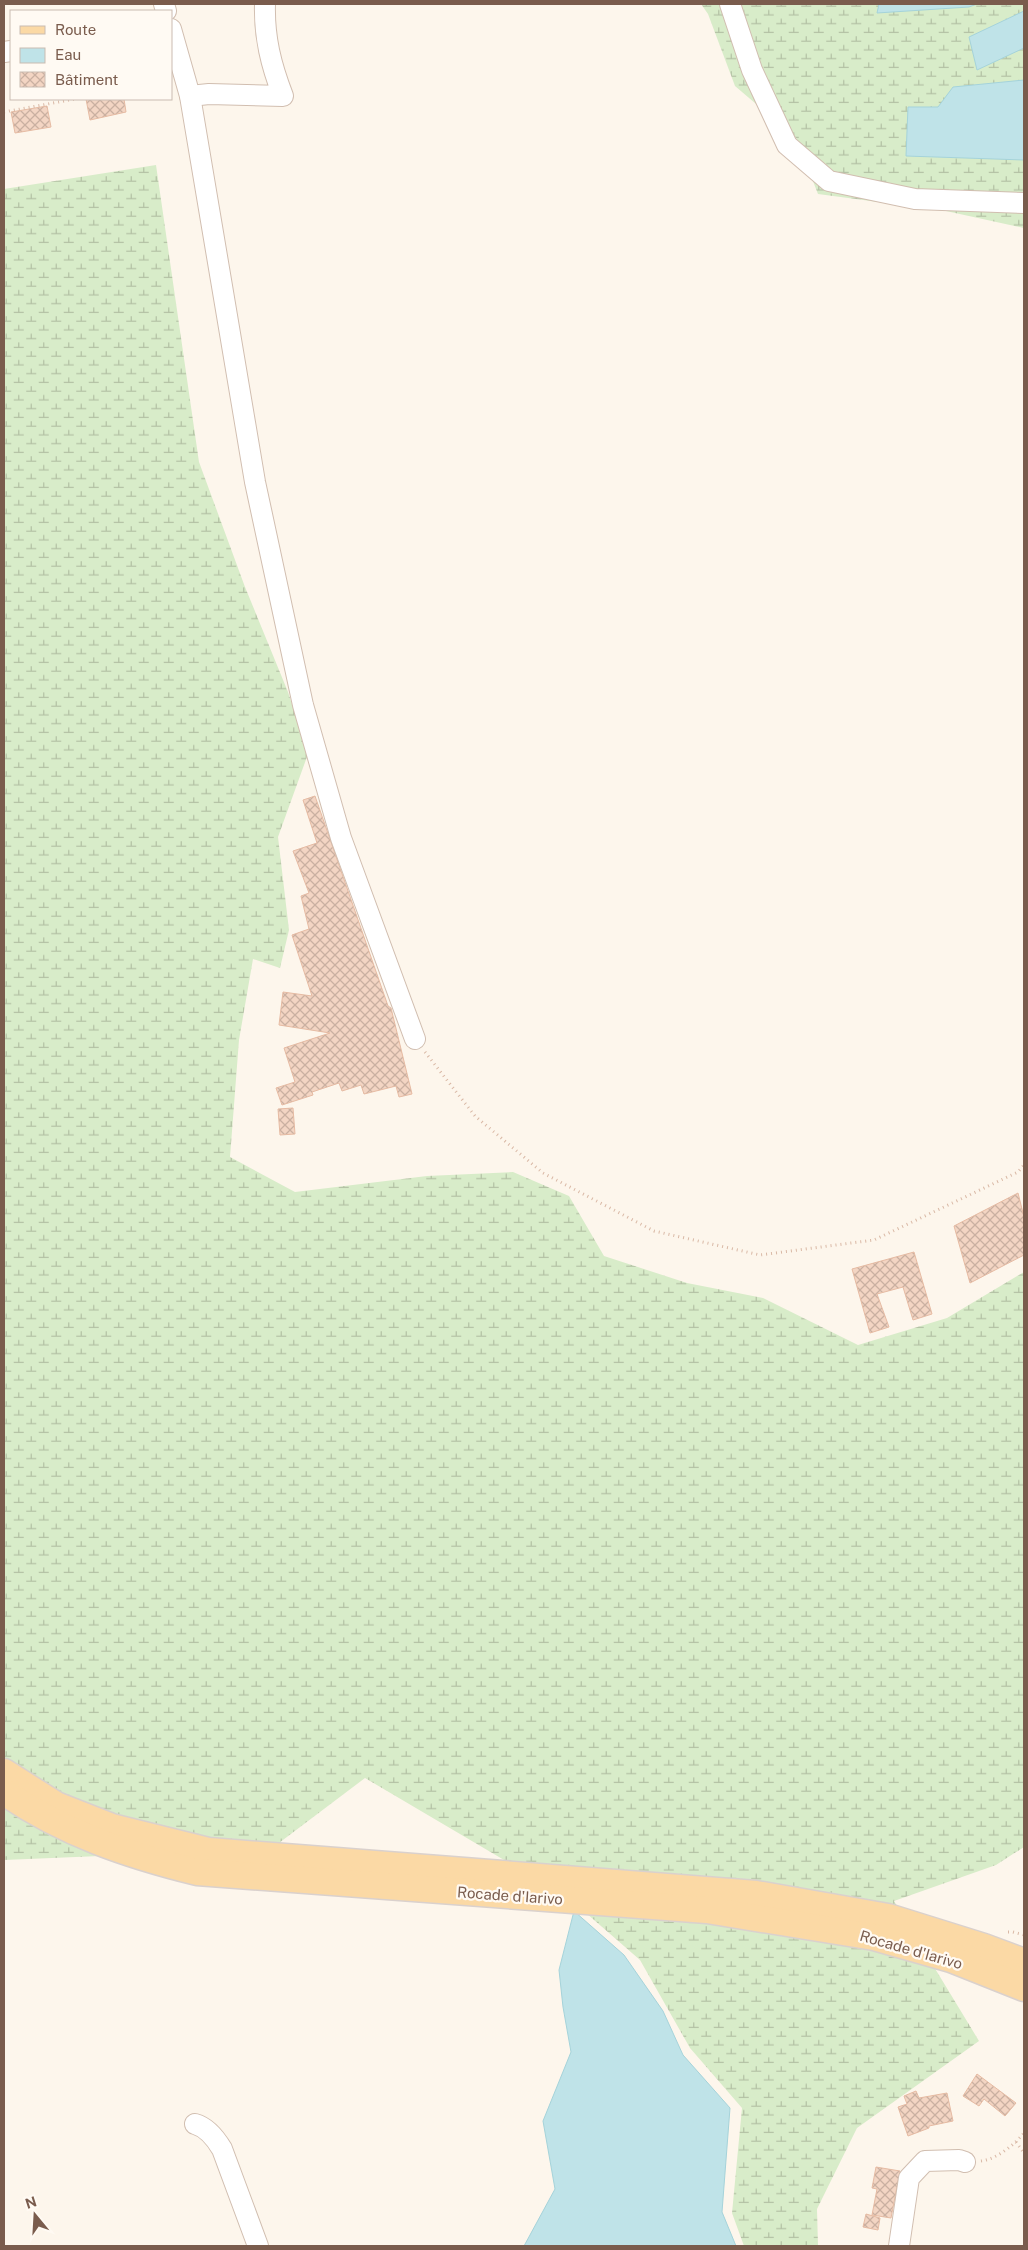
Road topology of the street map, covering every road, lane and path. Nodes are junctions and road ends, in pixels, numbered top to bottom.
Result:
1 (265, 4) edge
2 (730, 4) edge
3 (172, 33) edge
4 (190, 96) junction
5 (70, 100) edge
6 (4, 112) edge
7 (1024, 203) edge
8 (416, 1039) joint
9 (1024, 1165) edge
10 (4, 1772) edge
11 (4, 1792) edge
12 (1024, 1962) edge
13 (1024, 1988) edge
14 (195, 2124) dead end
15 (1024, 2133) edge
16 (1016, 2142) junction
17 (1024, 2153) edge
18 (965, 2162) joint
19 (258, 2246) edge
20 (899, 2246) edge

1 - 4 street
2 - 7 street
3 - 4 street
4 - 8 street
5 - 6 path
8 - 9 path
10 - 12 main road, Rocade d'Iarivo
11 - 13 main road, Rocade d'Iarivo
14 - 19 street
15 - 16 path
16 - 17 path
16 - 18 path
18 - 20 street

